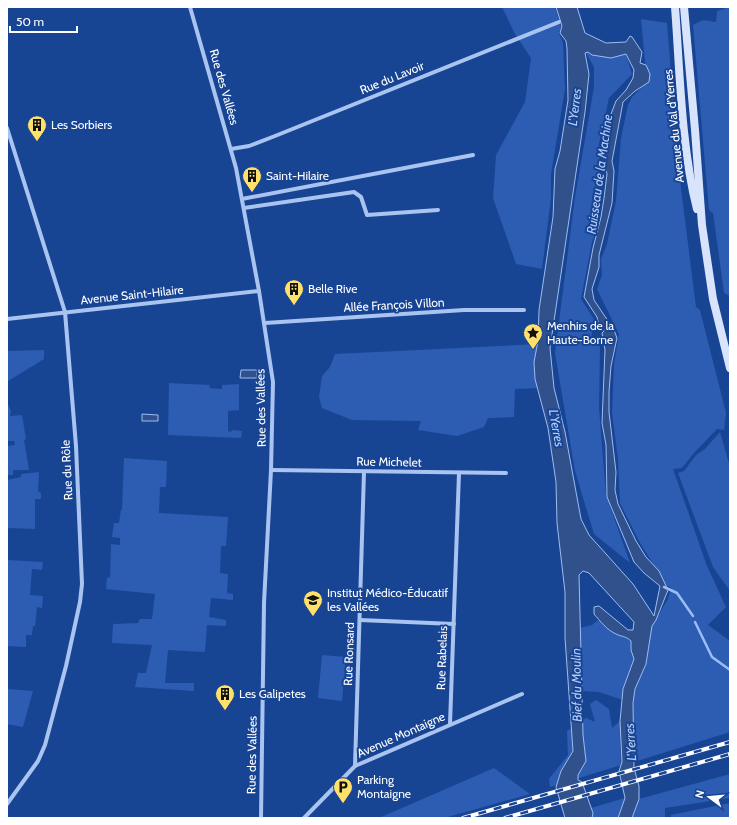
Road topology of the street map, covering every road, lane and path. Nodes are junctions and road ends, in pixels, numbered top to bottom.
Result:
1 (190, 7) edge
2 (675, 7) edge
3 (684, 7) edge
4 (559, 22) dead end
5 (681, 24) junction
6 (7, 128) edge
7 (231, 149) junction
8 (473, 155) dead end
9 (242, 199) junction
10 (244, 208) junction
11 (438, 210) dead end
12 (260, 291) junction
13 (524, 310) dead end
14 (65, 312) junction
15 (7, 319) edge
16 (265, 323) junction
17 (730, 368) edge
18 (271, 470) junction
19 (364, 472) junction
20 (459, 473) junction
21 (506, 473) dead end
22 (360, 620) junction
23 (454, 624) junction
24 (522, 694) dead end
25 (450, 724) junction
26 (355, 766) junction
27 (7, 804) edge
28 (261, 818) edge
29 (304, 818) edge

1 - 7 street, Rue des Vallées
2 - 5 main road
3 - 5 main road
4 - 7 street, Rue du Lavoir
5 - 17 main road, Avenue du Val d'Yerres
6 - 14 street, Rue du Rôle
7 - 9 street, Rue des Vallées
8 - 9 street
9 - 10 street, Rue des Vallées
10 - 11 street
10 - 12 street, Rue des Vallées
12 - 14 street, Avenue Saint-Hilaire
12 - 16 street, Rue des Vallées
13 - 16 street, Allée François Villon
14 - 15 street, Avenue Saint-Hilaire
14 - 27 street, Rue du Rôle
16 - 18 street, Rue des Vallées
18 - 19 street, Rue Michelet
18 - 28 street, Rue des Vallées
19 - 20 street, Rue Michelet
19 - 22 street, Rue Ronsard
20 - 21 street, Rue Michelet
20 - 23 street, Rue Rabelais
22 - 23 street
22 - 26 street, Rue Ronsard
23 - 25 street, Rue Rabelais
24 - 25 street, Avenue Montaigne
25 - 26 street, Avenue Montaigne
26 - 29 street, Avenue Montaigne

